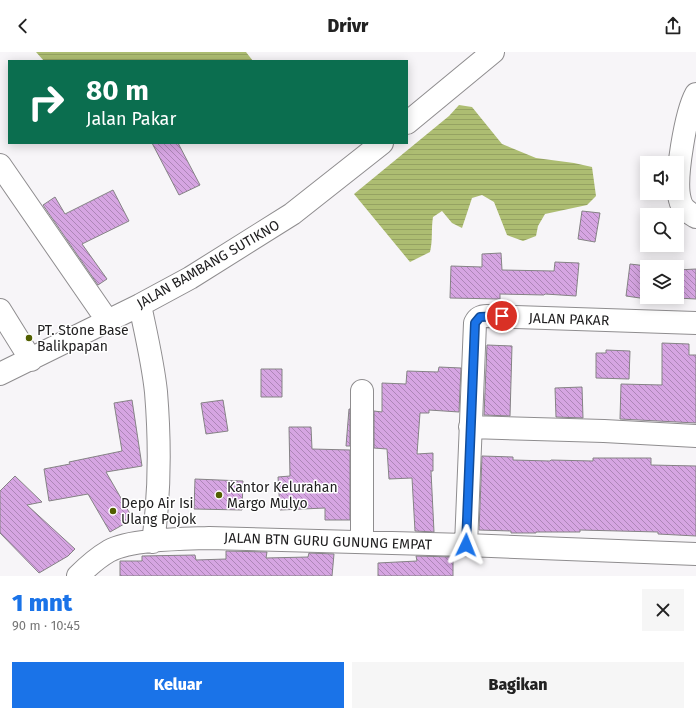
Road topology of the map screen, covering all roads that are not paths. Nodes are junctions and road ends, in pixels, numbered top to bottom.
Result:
1 (493, 52) edge
2 (696, 94) edge
3 (408, 122) edge
4 (690, 136) edge
5 (381, 144) edge
6 (0, 165) edge
7 (696, 217) edge
8 (140, 305) junction
9 (0, 310) edge
10 (107, 320) junction
11 (696, 324) edge
12 (30, 360) junction
13 (0, 374) edge
14 (362, 392) dead end
15 (470, 427) junction
16 (696, 436) edge
17 (153, 542) junction
18 (362, 542) junction
19 (466, 545) junction
20 (696, 554) edge
21 (78, 576) edge

1 - 3 street
2 - 4 street
4 - 7 street
5 - 8 street, JALAN BAMBANG SUTIKNO
6 - 10 street
8 - 10 street, JALAN BAMBANG SUTIKNO
8 - 17 street
9 - 12 street
10 - 12 street, JALAN BAMBANG SUTIKNO
11 - 15 street, JALAN PAKAR
12 - 13 street, JALAN BAMBANG SUTIKNO
14 - 18 street
15 - 16 street
15 - 19 street, JALAN PAKAR
17 - 18 street, JALAN BTN GURU GUNUNG EMPAT
17 - 21 street, JALAN BTN GURU GUNUNG EMPAT
18 - 19 street, JALAN BTN GURU GUNUNG EMPAT
19 - 20 street, JALAN BTN GURU GUNUNG EMPAT

